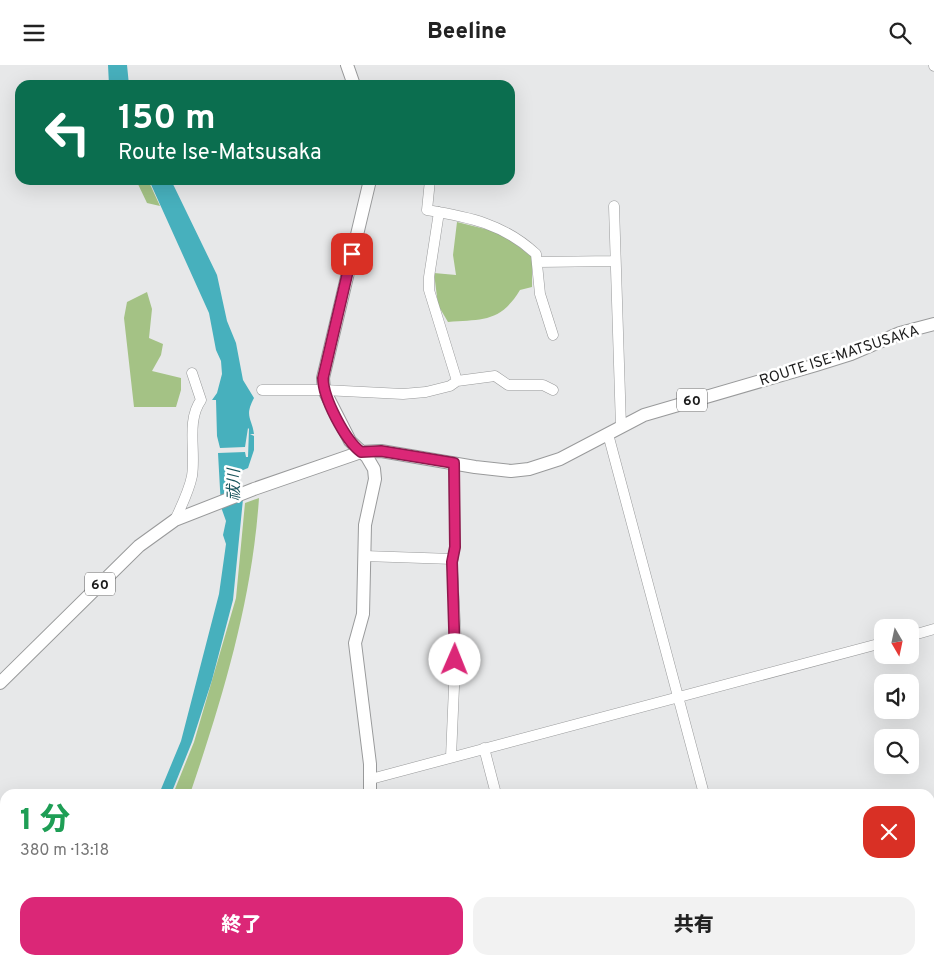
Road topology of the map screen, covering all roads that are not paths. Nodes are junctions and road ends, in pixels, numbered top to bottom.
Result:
1 (347, 65) edge
2 (352, 80) edge
3 (369, 185) edge
4 (430, 185) edge
5 (614, 206) dead end
6 (440, 212) junction
7 (538, 261) junction
8 (615, 261) junction
9 (934, 324) edge
10 (553, 335) dead end
11 (192, 373) dead end
12 (457, 381) junction
13 (324, 389) junction
14 (262, 390) dead end
15 (553, 390) dead end
16 (620, 427) junction
17 (608, 434) junction
18 (361, 452) junction
19 (454, 463) junction
20 (175, 520) junction
21 (364, 556) junction
22 (453, 559) junction
23 (934, 629) edge
24 (919, 633) edge
25 (874, 645) edge
26 (0, 683) edge
27 (678, 697) junction
28 (484, 748) junction
29 (451, 757) junction
30 (371, 779) junction
31 (370, 789) edge
32 (495, 789) edge
33 (703, 789) edge

1 - 2 main road
3 - 13 main road
4 - 6 street
5 - 8 street
6 - 7 street
6 - 12 street
7 - 8 street
7 - 10 street
8 - 16 street
9 - 16 main road, ROUTE ISE-MATSUSAKA / 60
11 - 20 street
12 - 13 street
12 - 15 street
13 - 14 street
13 - 18 main road
16 - 17 main road, ROUTE ISE-MATSUSAKA / 60
17 - 19 main road, ROUTE ISE-MATSUSAKA / 60
17 - 27 street
18 - 19 main road, ROUTE ISE-MATSUSAKA / 60
18 - 20 main road, ROUTE ISE-MATSUSAKA / 60
18 - 21 main road
19 - 22 street
20 - 26 main road, ROUTE ISE-MATSUSAKA / 60
21 - 22 street
21 - 30 main road
22 - 29 street
23 - 24 street
25 - 27 street
27 - 28 street
27 - 33 street
28 - 29 street
28 - 32 street
29 - 30 street
30 - 31 main road

